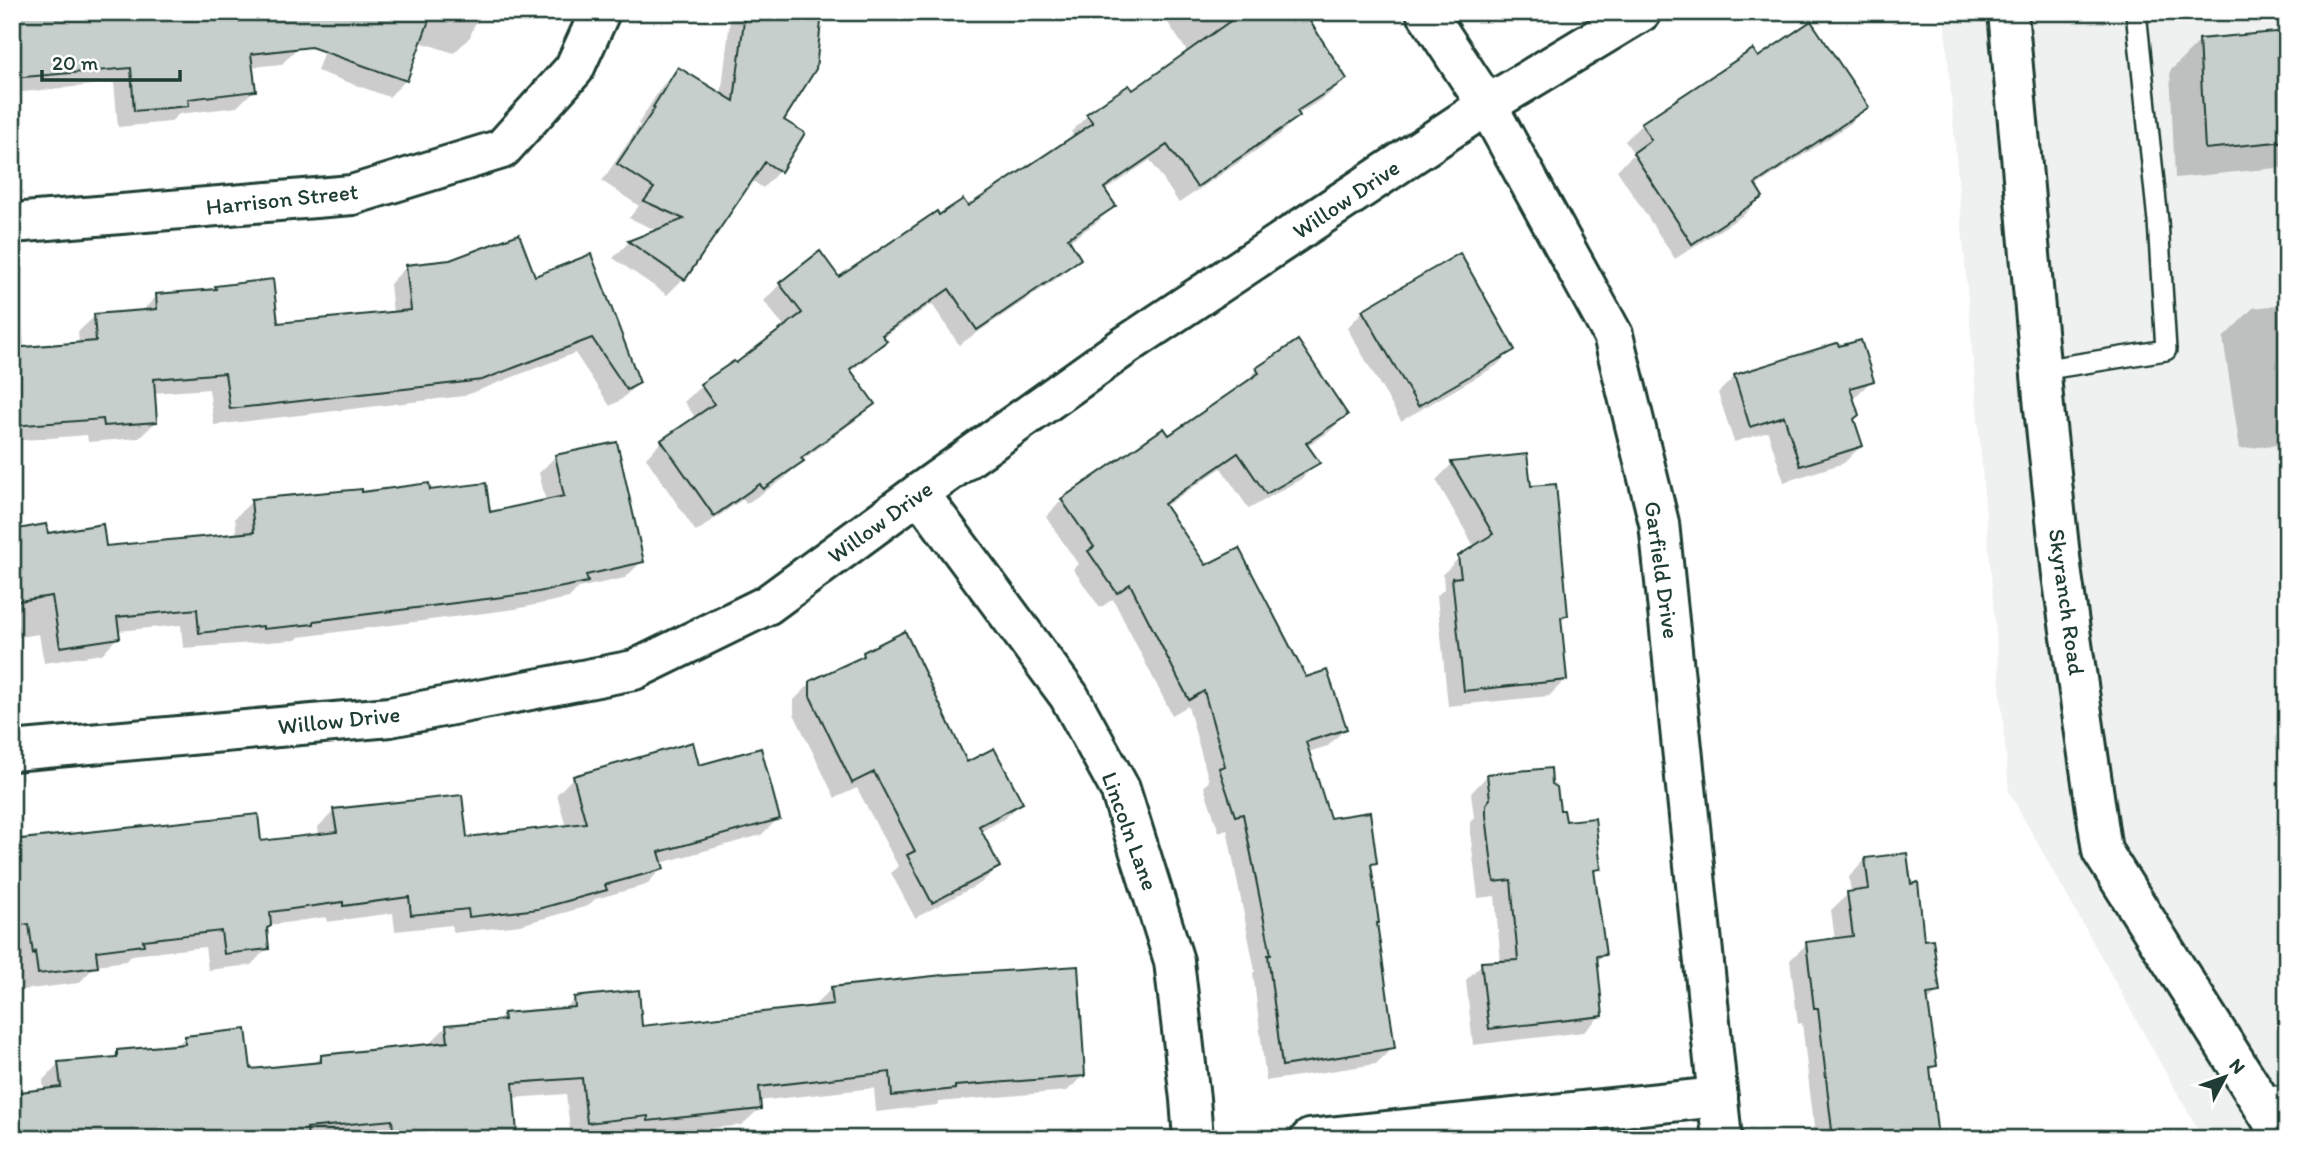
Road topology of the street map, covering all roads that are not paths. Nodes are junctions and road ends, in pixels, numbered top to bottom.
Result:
1 (600, 12) edge
2 (1426, 12) edge
3 (1641, 12) edge
4 (2008, 12) edge
5 (2136, 12) edge
6 (1487, 105) junction
7 (12, 223) edge
8 (2041, 370) junction
9 (919, 493) junction
10 (12, 751) edge
11 (2272, 1096) edge
12 (1718, 1097) junction
13 (1193, 1139) edge
14 (1310, 1139) edge
15 (1722, 1139) edge
16 (2284, 1139) edge

1 - 7 street, Harrison Street
2 - 6 street, Garfield Drive
3 - 6 street, Willow Drive
4 - 8 street, Skyranch Road
5 - 8 lane
6 - 9 street, Willow Drive
6 - 12 street, Garfield Drive
8 - 11 street, Skyranch Road
9 - 10 street, Willow Drive
9 - 13 street, Lincoln Lane
11 - 16 street, Skyranch Road
12 - 14 street
12 - 15 street, Garfield Drive

